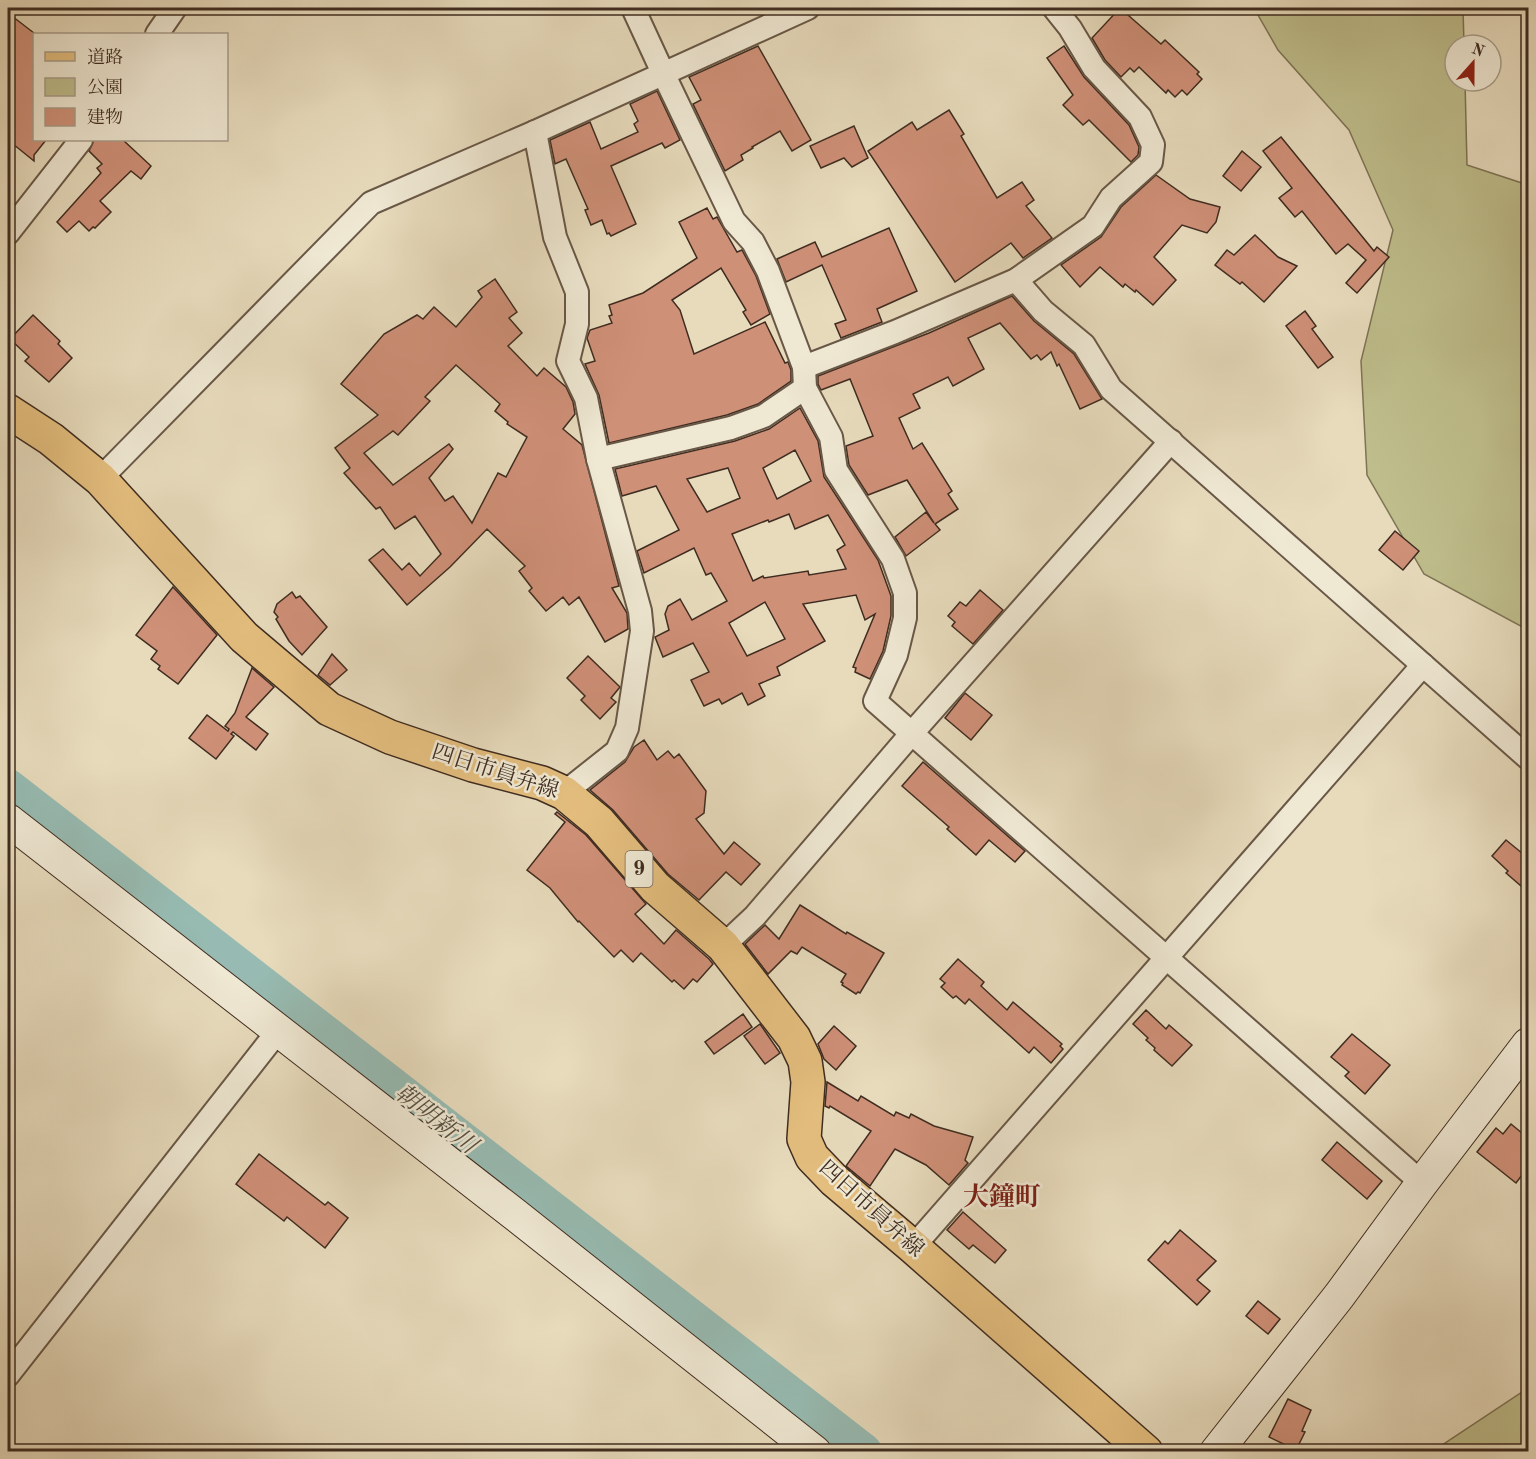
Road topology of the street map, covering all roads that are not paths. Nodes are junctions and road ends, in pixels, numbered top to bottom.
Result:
1 (175, 8) edge
2 (633, 8) edge
3 (808, 8) edge
4 (1054, 8) edge
5 (158, 33) edge
6 (663, 73) junction
7 (535, 132) junction
8 (80, 141) edge
9 (8, 234) edge
10 (1016, 280) junction
11 (805, 377) junction
12 (8, 411) edge
13 (1171, 441) junction
14 (598, 459) junction
15 (100, 479) junction
16 (1423, 665) junction
17 (912, 733) junction
18 (1528, 758) edge
19 (564, 793) junction
20 (8, 820) edge
21 (723, 946) junction
22 (1168, 957) junction
23 (278, 1031) junction
24 (1528, 1044) edge
25 (1422, 1183) junction
26 (914, 1247) junction
27 (8, 1375) edge
28 (815, 1452) edge
29 (1146, 1452) edge
30 (1216, 1452) edge

1 - 5 street
2 - 6 street
3 - 6 street
4 - 10 street
6 - 7 street
6 - 11 street
7 - 14 street
7 - 15 street
8 - 9 street
10 - 11 street
10 - 13 street
11 - 14 street
11 - 17 street
12 - 15 main road, 四日市員弁線 / 9
13 - 16 street
13 - 17 street
14 - 19 street
15 - 19 main road, 四日市員弁線 / 9
16 - 18 street
16 - 22 street
17 - 21 street
17 - 22 street
19 - 21 main road, 四日市員弁線 / 9
20 - 23 street
21 - 26 main road, 四日市員弁線 / 9
22 - 25 street
22 - 26 street
23 - 27 street
23 - 28 street
24 - 25 street
25 - 30 street
26 - 29 main road, 四日市員弁線 / 9

